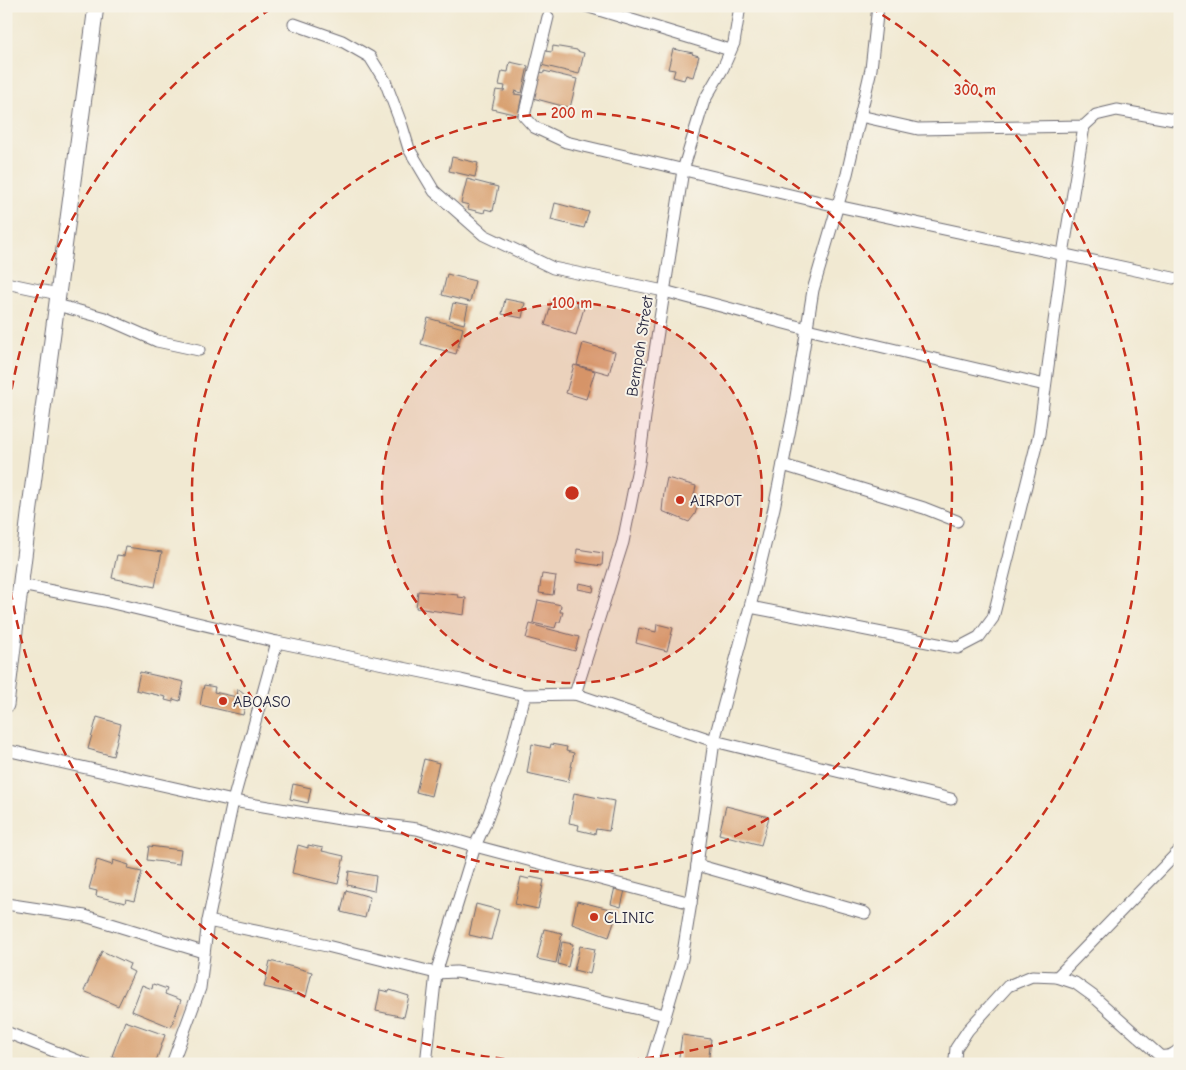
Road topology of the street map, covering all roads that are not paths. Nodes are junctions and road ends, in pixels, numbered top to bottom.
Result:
1 (96, 6) edge
2 (586, 6) edge
3 (740, 6) edge
4 (878, 6) edge
5 (548, 17) dead end
6 (294, 24) dead end
7 (730, 50) junction
8 (860, 116) junction
9 (1180, 121) edge
10 (1084, 126) junction
11 (683, 170) junction
12 (838, 206) junction
13 (1063, 254) junction
14 (1173, 278) dead end
15 (6, 283) edge
16 (664, 291) junction
17 (58, 300) junction
18 (807, 329) junction
19 (198, 350) dead end
20 (1045, 385) junction
21 (782, 465) junction
22 (957, 521) dead end
23 (21, 585) junction
24 (750, 607) junction
25 (12, 614) edge
26 (277, 642) junction
27 (575, 694) junction
28 (524, 695) junction
29 (6, 705) edge
30 (714, 741) junction
31 (6, 750) edge
32 (951, 799) dead end
33 (233, 801) junction
34 (475, 846) junction
35 (1180, 850) edge
36 (697, 865) junction
37 (691, 903) junction
38 (6, 904) edge
39 (865, 914) dead end
40 (208, 922) junction
41 (203, 952) junction
42 (436, 973) junction
43 (1057, 976) junction
44 (665, 1015) junction
45 (6, 1032) edge
46 (1180, 1049) edge
47 (1166, 1060) edge
48 (86, 1064) edge
49 (172, 1064) edge
50 (426, 1064) edge
51 (651, 1064) edge
52 (958, 1064) edge

1 - 17 street
2 - 7 street
3 - 7 street, Bempah Street
4 - 8 street
5 - 11 street
6 - 16 street
7 - 11 street, Bempah Street
8 - 10 street
8 - 12 street
9 - 10 street
10 - 13 street
11 - 12 street
11 - 16 street, Bempah Street
12 - 13 street
12 - 18 street
13 - 14 street
13 - 20 street
15 - 17 street
16 - 18 street
16 - 27 street, Bempah Street
17 - 19 street
17 - 23 street
18 - 20 street
18 - 21 street
20 - 24 street
21 - 22 street
21 - 24 street
23 - 25 street
23 - 26 street
24 - 30 street
25 - 29 street
26 - 28 street
26 - 33 street
27 - 28 street
27 - 30 street
28 - 34 street
30 - 32 street
30 - 36 street
31 - 33 street
33 - 34 street
33 - 40 street
34 - 37 street
34 - 42 street
35 - 43 street
36 - 37 street
36 - 39 street
37 - 44 street
38 - 41 street
40 - 41 street
40 - 42 street
41 - 49 street
42 - 44 street
42 - 50 street
43 - 47 street
43 - 52 street
44 - 51 street
45 - 48 street
46 - 47 street

